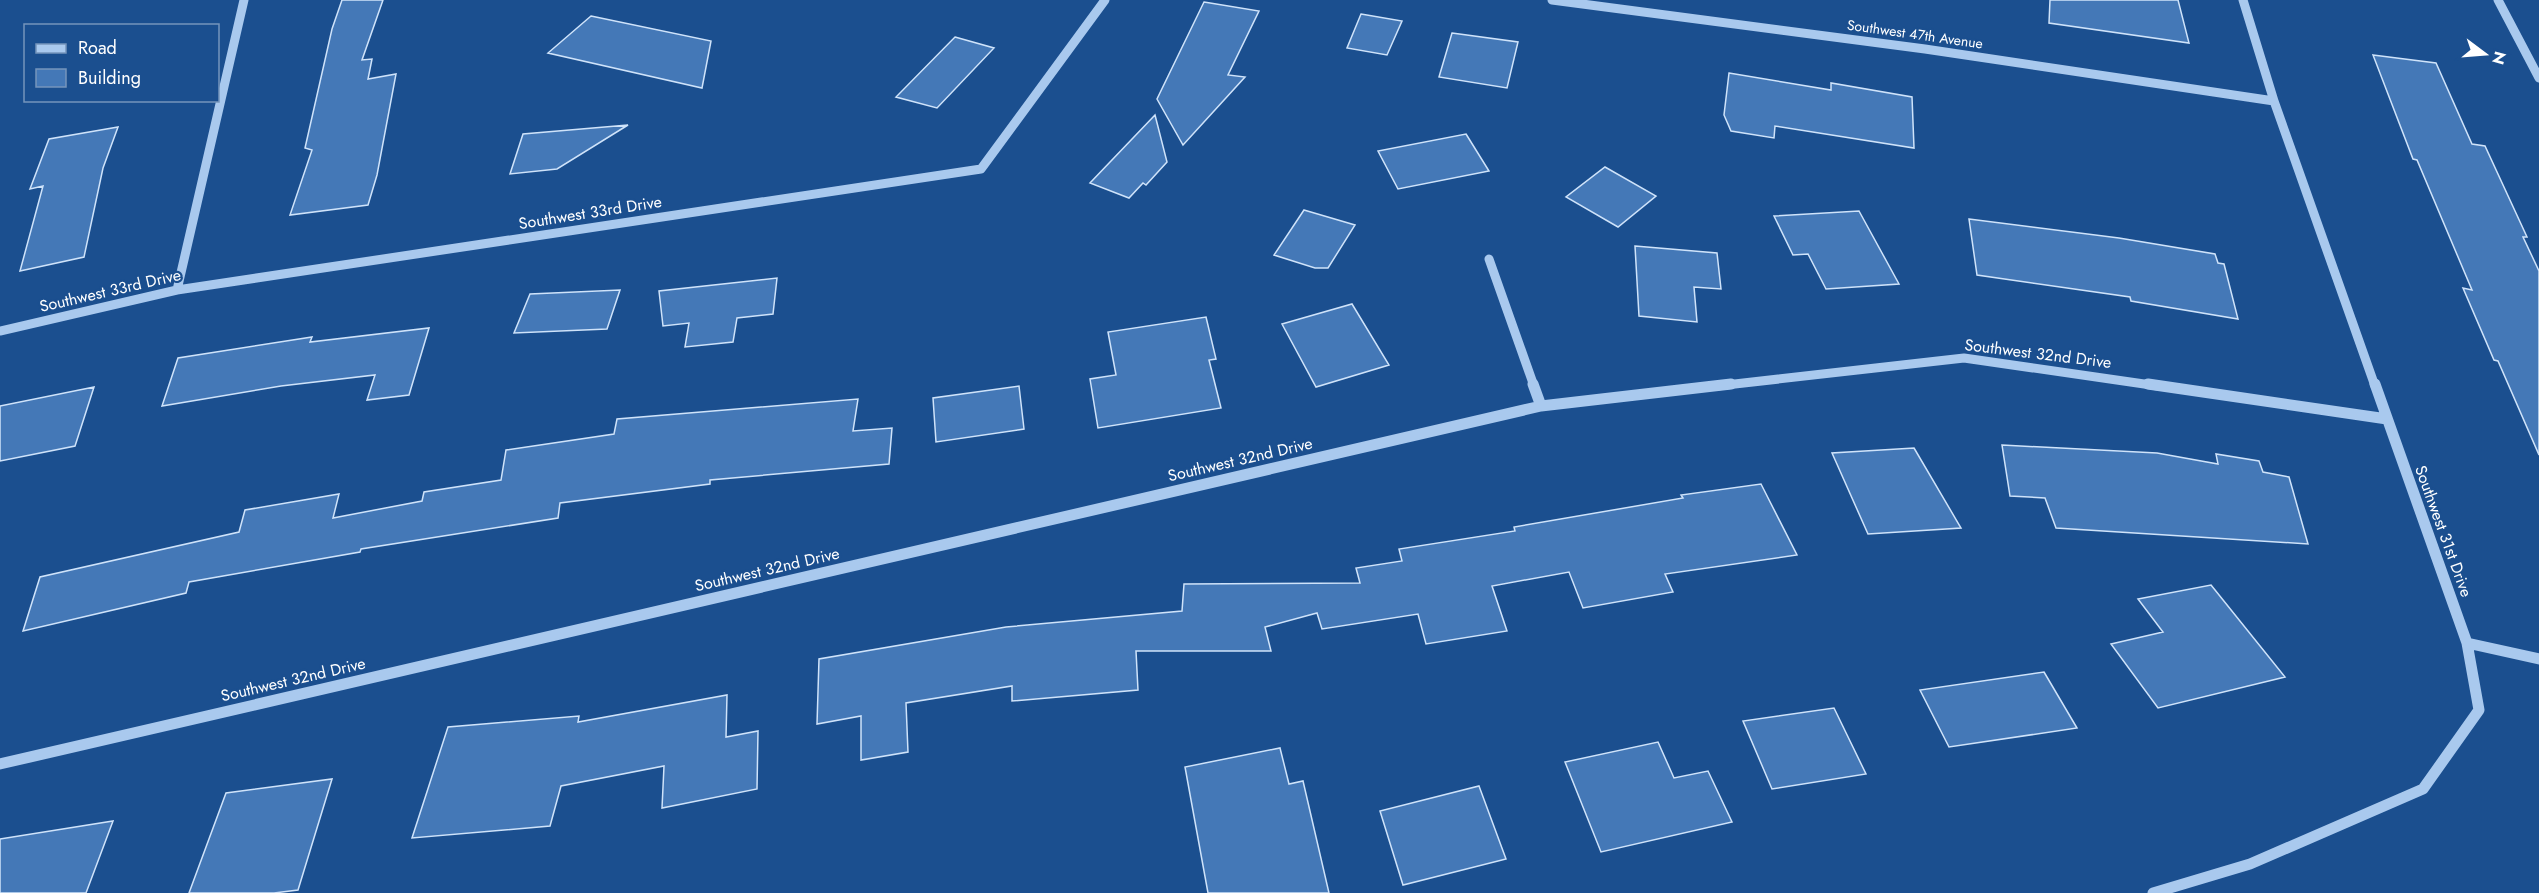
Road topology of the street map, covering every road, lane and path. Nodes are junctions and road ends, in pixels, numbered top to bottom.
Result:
1 (244, 0) edge
2 (1105, 0) edge
3 (1551, 0) edge
4 (2243, 0) edge
5 (2498, 0) edge
6 (2539, 78) edge
7 (2274, 101) junction
8 (1489, 259) dead end
9 (177, 290) junction
10 (0, 331) edge
11 (1541, 406) junction
12 (2387, 419) junction
13 (2467, 643) junction
14 (2539, 659) edge
15 (0, 764) edge
16 (2153, 893) edge

1 - 9 street
2 - 9 street, Southwest 33rd Drive
3 - 7 street, Southwest 47th Avenue
4 - 7 street, Southwest 31st Drive
5 - 6 street
7 - 12 street, Southwest 31st Drive
8 - 11 street
9 - 10 street, Southwest 33rd Drive
11 - 12 street, Southwest 32nd Drive
11 - 15 street, Southwest 32nd Drive
12 - 13 street, Southwest 31st Drive
13 - 14 street
13 - 16 street, Southwest 31st Drive

